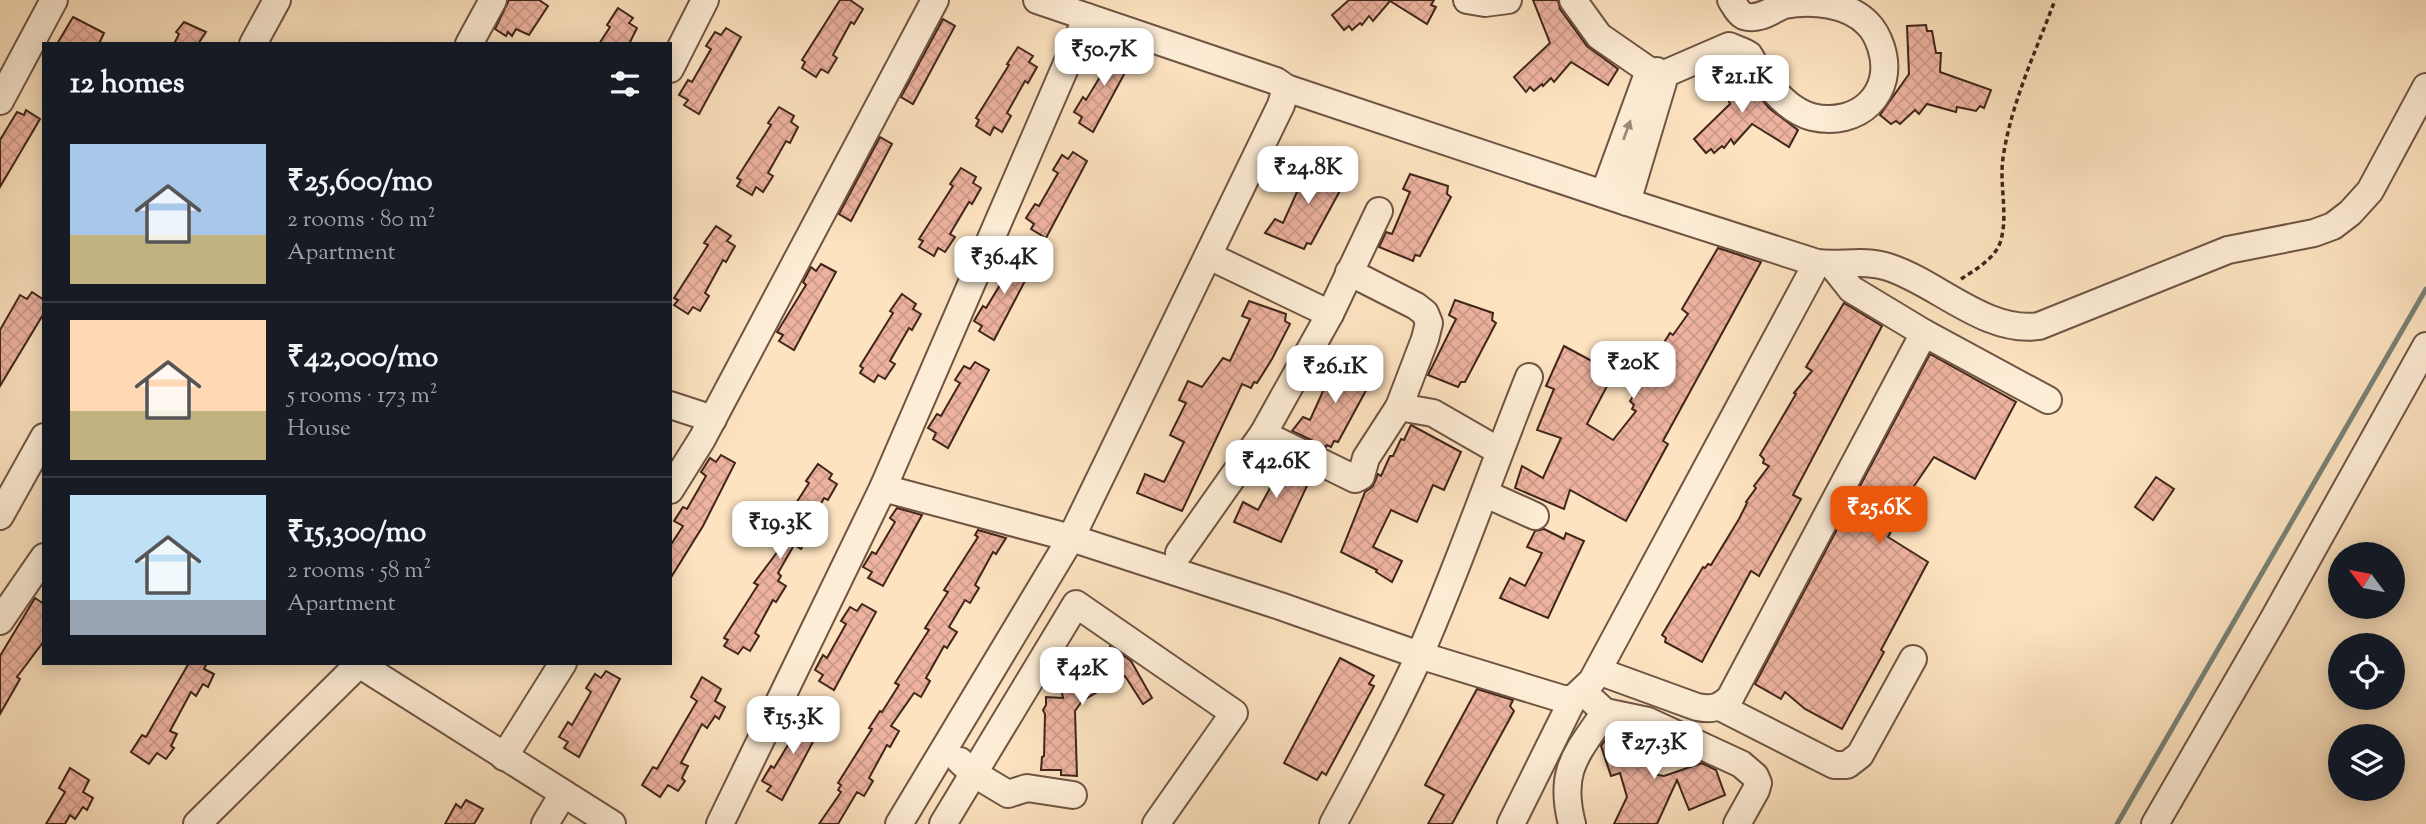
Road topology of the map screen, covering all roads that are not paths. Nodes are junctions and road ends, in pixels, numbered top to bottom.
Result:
1 (54, 0) edge
2 (277, 0) edge
3 (493, 0) edge
4 (705, 0) edge
5 (935, 0) edge
6 (1037, 0) edge
7 (1467, 0) edge
8 (1508, 0) edge
9 (1573, 0) edge
10 (1736, 8) edge
11 (1087, 17) junction
12 (254, 42) edge
13 (470, 42) edge
14 (1730, 46) junction
15 (672, 65) edge
16 (1657, 73) junction
17 (2426, 87) edge
18 (1286, 88) junction
19 (2, 94) edge
20 (1615, 198) junction
21 (1379, 211) dead end
22 (1209, 256) junction
23 (1825, 264) junction
24 (1349, 272) junction
25 (1330, 314) junction
26 (1924, 333) junction
27 (2426, 346) edge
28 (1529, 377) dead end
29 (2048, 400) dead end
30 (672, 406) edge
31 (1399, 407) junction
32 (713, 419) junction
33 (1263, 435) junction
34 (42, 442) edge
35 (1499, 451) junction
36 (672, 487) edge
37 (883, 488) junction
38 (1486, 494) junction
39 (0, 516) edge
40 (1535, 516) dead end
41 (1071, 538) junction
42 (1179, 553) dead end
43 (42, 559) edge
44 (0, 621) edge
45 (1419, 655) junction
46 (1913, 659) dead end
47 (358, 665) edge
48 (361, 665) edge
49 (562, 665) edge
50 (1584, 687) junction
51 (1720, 707) junction
52 (1605, 712) junction
53 (945, 747) junction
54 (504, 757) junction
55 (973, 773) junction
56 (563, 794) junction
57 (1073, 795) dead end
58 (197, 824) edge
59 (545, 824) edge
60 (612, 824) edge
61 (720, 824) edge
62 (899, 824) edge
63 (943, 824) edge
64 (1156, 824) edge
65 (1333, 824) edge
66 (1511, 824) edge
67 (1572, 824) edge
68 (1737, 824) edge
69 (2155, 824) edge

1 - 19 street
2 - 12 street
3 - 13 street
4 - 15 street
5 - 32 street
6 - 11 street
7 - 8 street
9 - 16 street
10 - 14 street
10 - 14 street
11 - 18 street
11 - 37 street
14 - 16 street
16 - 20 street
17 - 23 street
18 - 20 street
18 - 22 street
20 - 23 street
21 - 24 street
22 - 25 street
22 - 41 street
23 - 26 street
23 - 50 street
24 - 25 street
24 - 31 street
25 - 33 street
26 - 29 street
26 - 51 street
27 - 69 street
28 - 35 street
30 - 32 street
31 - 33 street
31 - 35 street
32 - 36 street
33 - 42 street
34 - 39 street
35 - 38 street
37 - 41 street
37 - 61 street
38 - 40 street
38 - 45 street
41 - 45 street
41 - 53 street
43 - 44 street
45 - 50 street
45 - 65 street
46 - 51 street
47 - 58 street
48 - 54 street
49 - 54 street
50 - 51 street
50 - 52 street
50 - 66 street
52 - 67 street
52 - 68 street
53 - 55 street
53 - 62 street
54 - 56 street
55 - 57 street
55 - 63 street
55 - 64 street
56 - 59 street
56 - 60 street

